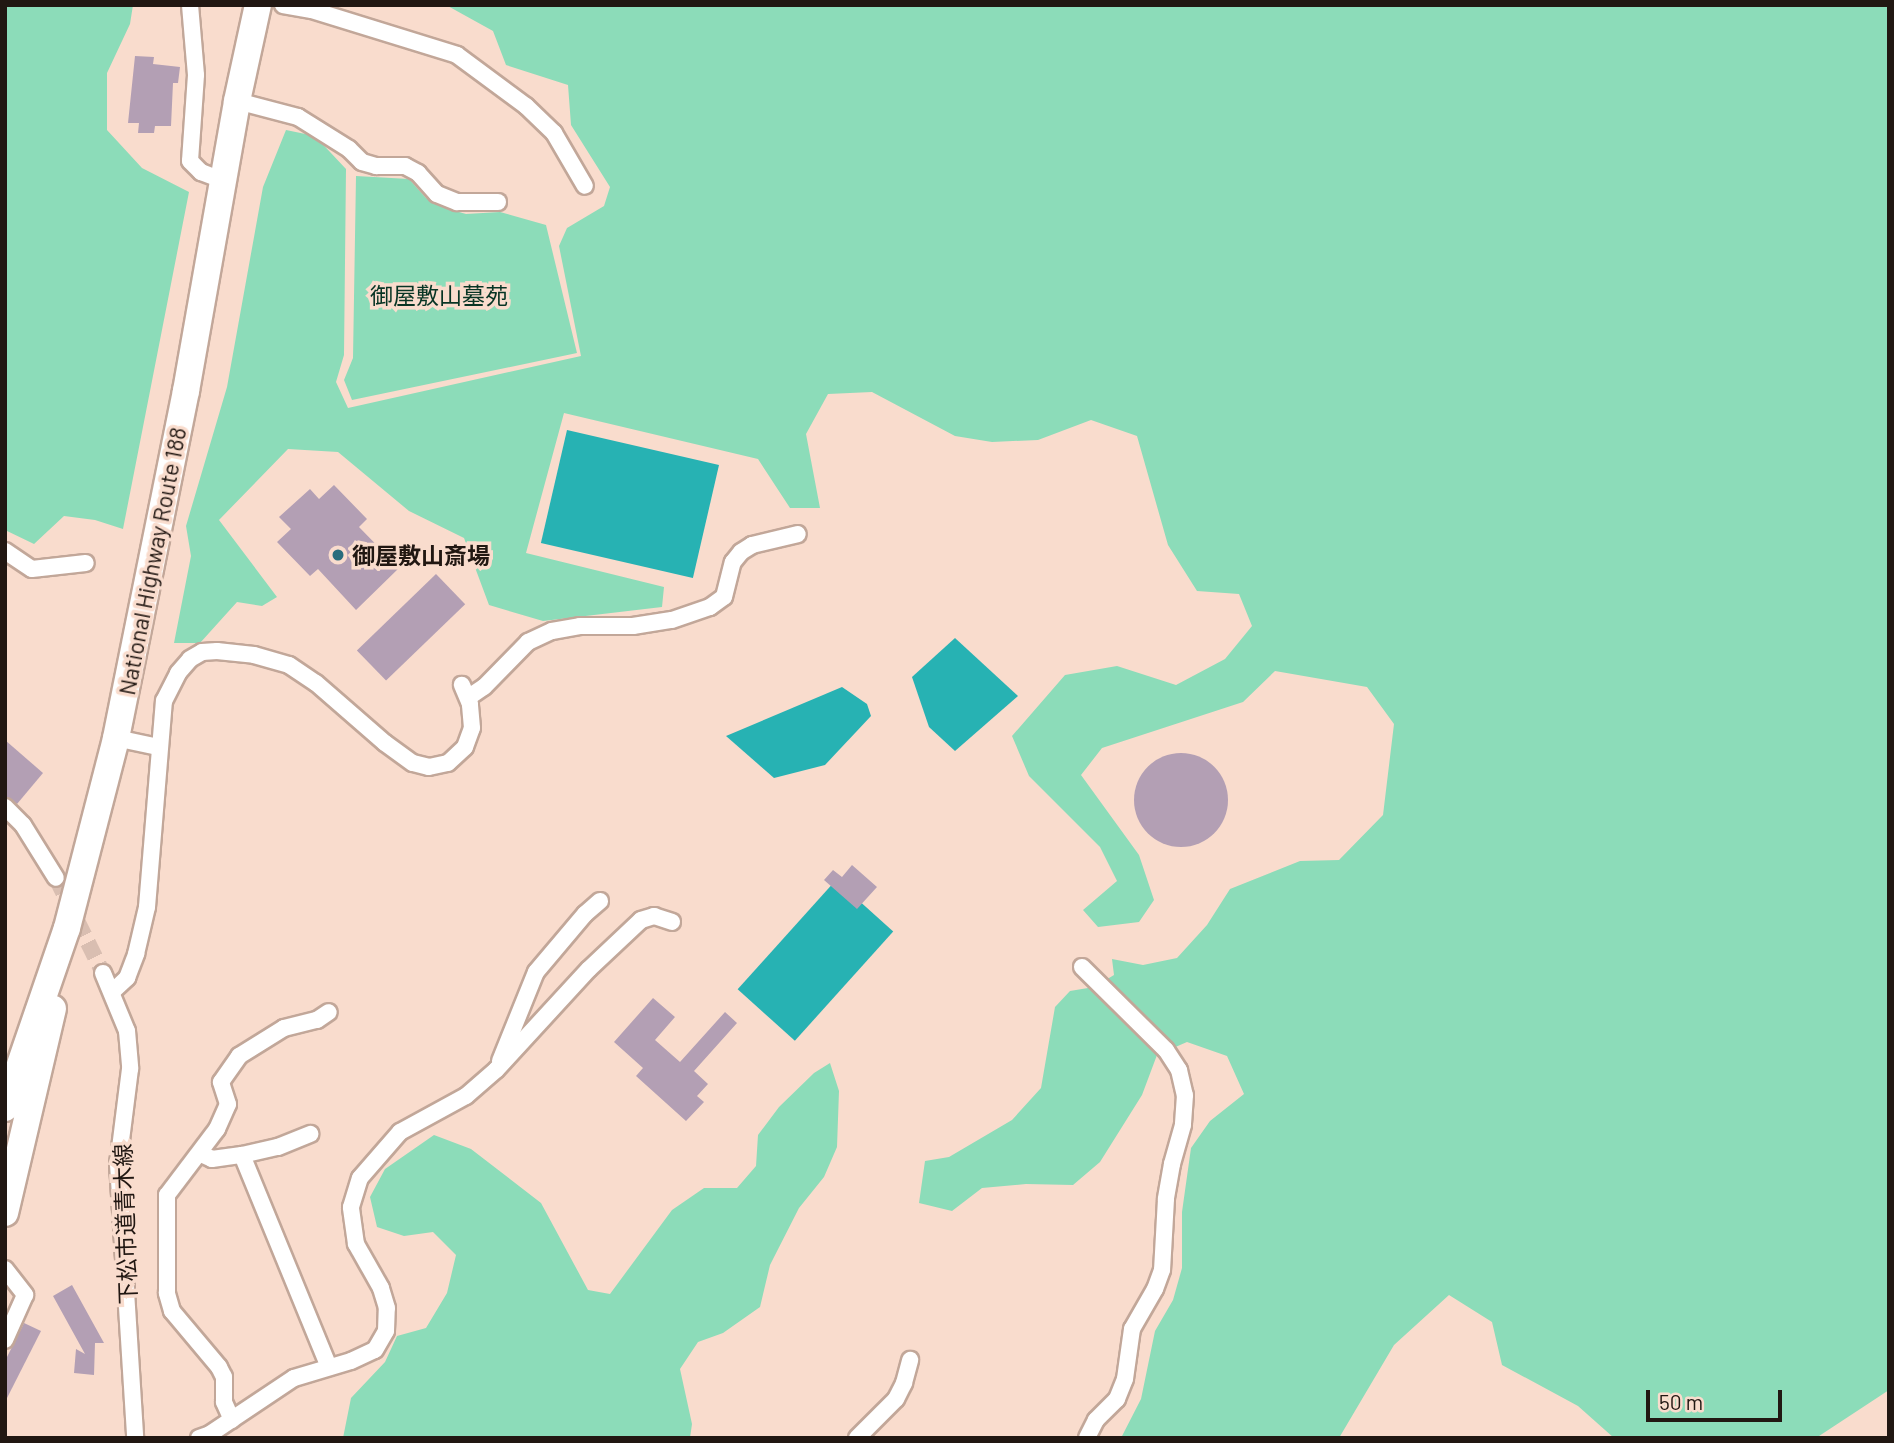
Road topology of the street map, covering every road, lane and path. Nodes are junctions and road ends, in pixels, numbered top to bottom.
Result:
1 (190, 5) edge
2 (258, 5) edge
3 (283, 5) edge
4 (237, 101) junction
5 (222, 180) junction
6 (585, 186) dead end
7 (498, 202) dead end
8 (798, 534) dead end
9 (5, 551) edge
10 (86, 563) dead end
11 (116, 738) junction
12 (158, 747) junction
13 (5, 807) edge
14 (56, 878) tunnel mouth
15 (600, 901) dead end
16 (672, 922) dead end
17 (67, 928) junction
18 (1082, 967) dead end
19 (103, 973) tunnel mouth
20 (112, 992) junction
21 (329, 1012) dead end
22 (496, 1070) junction
23 (5, 1108) edge
24 (310, 1134) dead end
25 (201, 1154) junction
26 (242, 1155) junction
27 (5, 1213) edge
28 (5, 1269) edge
29 (5, 1340) edge
30 (910, 1360) dead end
31 (329, 1367) junction
32 (225, 1428) edge
33 (135, 1438) edge
34 (199, 1438) edge
35 (857, 1438) edge
36 (1087, 1438) edge

1 - 5 street
2 - 4 highway, National Highway Route 188
3 - 6 street
4 - 5 highway, National Highway Route 188
4 - 7 street
5 - 11 highway, National Highway Route 188
8 - 12 street
9 - 10 street
11 - 12 street
11 - 17 highway, National Highway Route 188
12 - 20 street
13 - 14 street
15 - 22 street
16 - 22 street
17 - 23 highway, National Highway Route 188
17 - 27 highway
18 - 36 street
19 - 20 street, 下松市道青木線
20 - 33 street, 下松市道青木線
21 - 25 street
22 - 31 street
24 - 26 street
25 - 26 street
25 - 32 street
26 - 31 street
28 - 29 street
30 - 35 street
31 - 32 street
32 - 34 street

